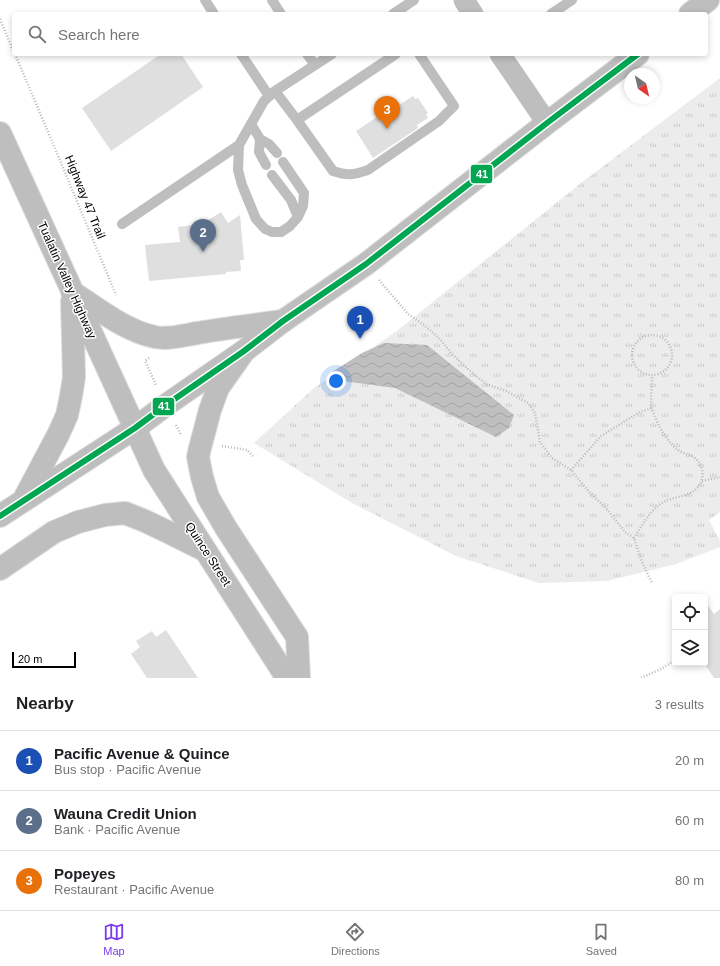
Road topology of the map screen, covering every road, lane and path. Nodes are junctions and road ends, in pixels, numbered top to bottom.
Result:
1 (205, 0) edge
2 (272, 0) edge
3 (414, 0) edge
4 (464, 0) edge
5 (572, 0) edge
6 (708, 0) edge
7 (213, 12) edge
8 (280, 12) edge
9 (396, 12) edge
10 (472, 12) edge
11 (554, 12) edge
12 (693, 12) edge
13 (0, 19) edge
14 (12, 48) edge
15 (15, 56) edge
16 (243, 56) edge
17 (309, 56) edge
18 (329, 56) edge
19 (393, 56) edge
20 (420, 56) edge
21 (501, 56) edge
22 (635, 56) edge
23 (315, 65) junction
24 (272, 93) junction
25 (297, 120) junction
26 (547, 123) junction
27 (251, 124) junction
28 (0, 133) edge
29 (260, 139) junction
30 (239, 145) junction
31 (277, 153) dead end
32 (283, 162) dead end
33 (266, 165) dead end
34 (272, 175) dead end
35 (298, 217) junction
36 (122, 224) dead end
37 (366, 264) junction
38 (72, 292) junction
39 (118, 299) dead end
40 (283, 321) junction
41 (244, 351) junction
42 (652, 376) junction
43 (652, 408) junction
44 (135, 428) junction
45 (222, 446) dead end
46 (252, 456) dead end
47 (571, 470) junction
48 (720, 477) edge
49 (702, 481) junction
50 (23, 501) junction
51 (0, 516) edge
52 (634, 538) junction
53 (206, 551) junction
54 (0, 569) edge
55 (652, 583) dead end
56 (672, 662) edge
57 (287, 678) edge
58 (299, 678) edge
59 (641, 678) edge

1 - 7 lane
2 - 8 lane
3 - 9 lane
4 - 10 street
5 - 11 lane
6 - 12 main road
13 - 14 path, Highway 47 Trail
15 - 39 path, Highway 47 Trail
16 - 24 lane
17 - 23 lane
18 - 23 lane
19 - 25 lane
20 - 25 lane
21 - 26 street
22 - 26 main road
23 - 24 lane
24 - 25 lane
24 - 27 lane
26 - 37 main road
27 - 29 lane
27 - 30 lane
28 - 38 main road, Tualatin Valley Highway
29 - 31 lane
29 - 33 lane
30 - 35 lane
30 - 36 lane
32 - 35 lane
34 - 35 lane
37 - 40 main road
37 - 47 path
38 - 40 main road
38 - 44 main road, Tualatin Valley Highway
38 - 50 main road
40 - 41 main road
41 - 44 main road
41 - 58 main road
42 - 42 path
42 - 43 path
43 - 47 path
43 - 49 path
44 - 50 main road
44 - 53 main road, Quince Street
45 - 46 path
47 - 52 path
48 - 49 path
49 - 52 path
50 - 51 main road
52 - 55 path
53 - 54 main road
53 - 57 main road, Quince Street
56 - 59 path

